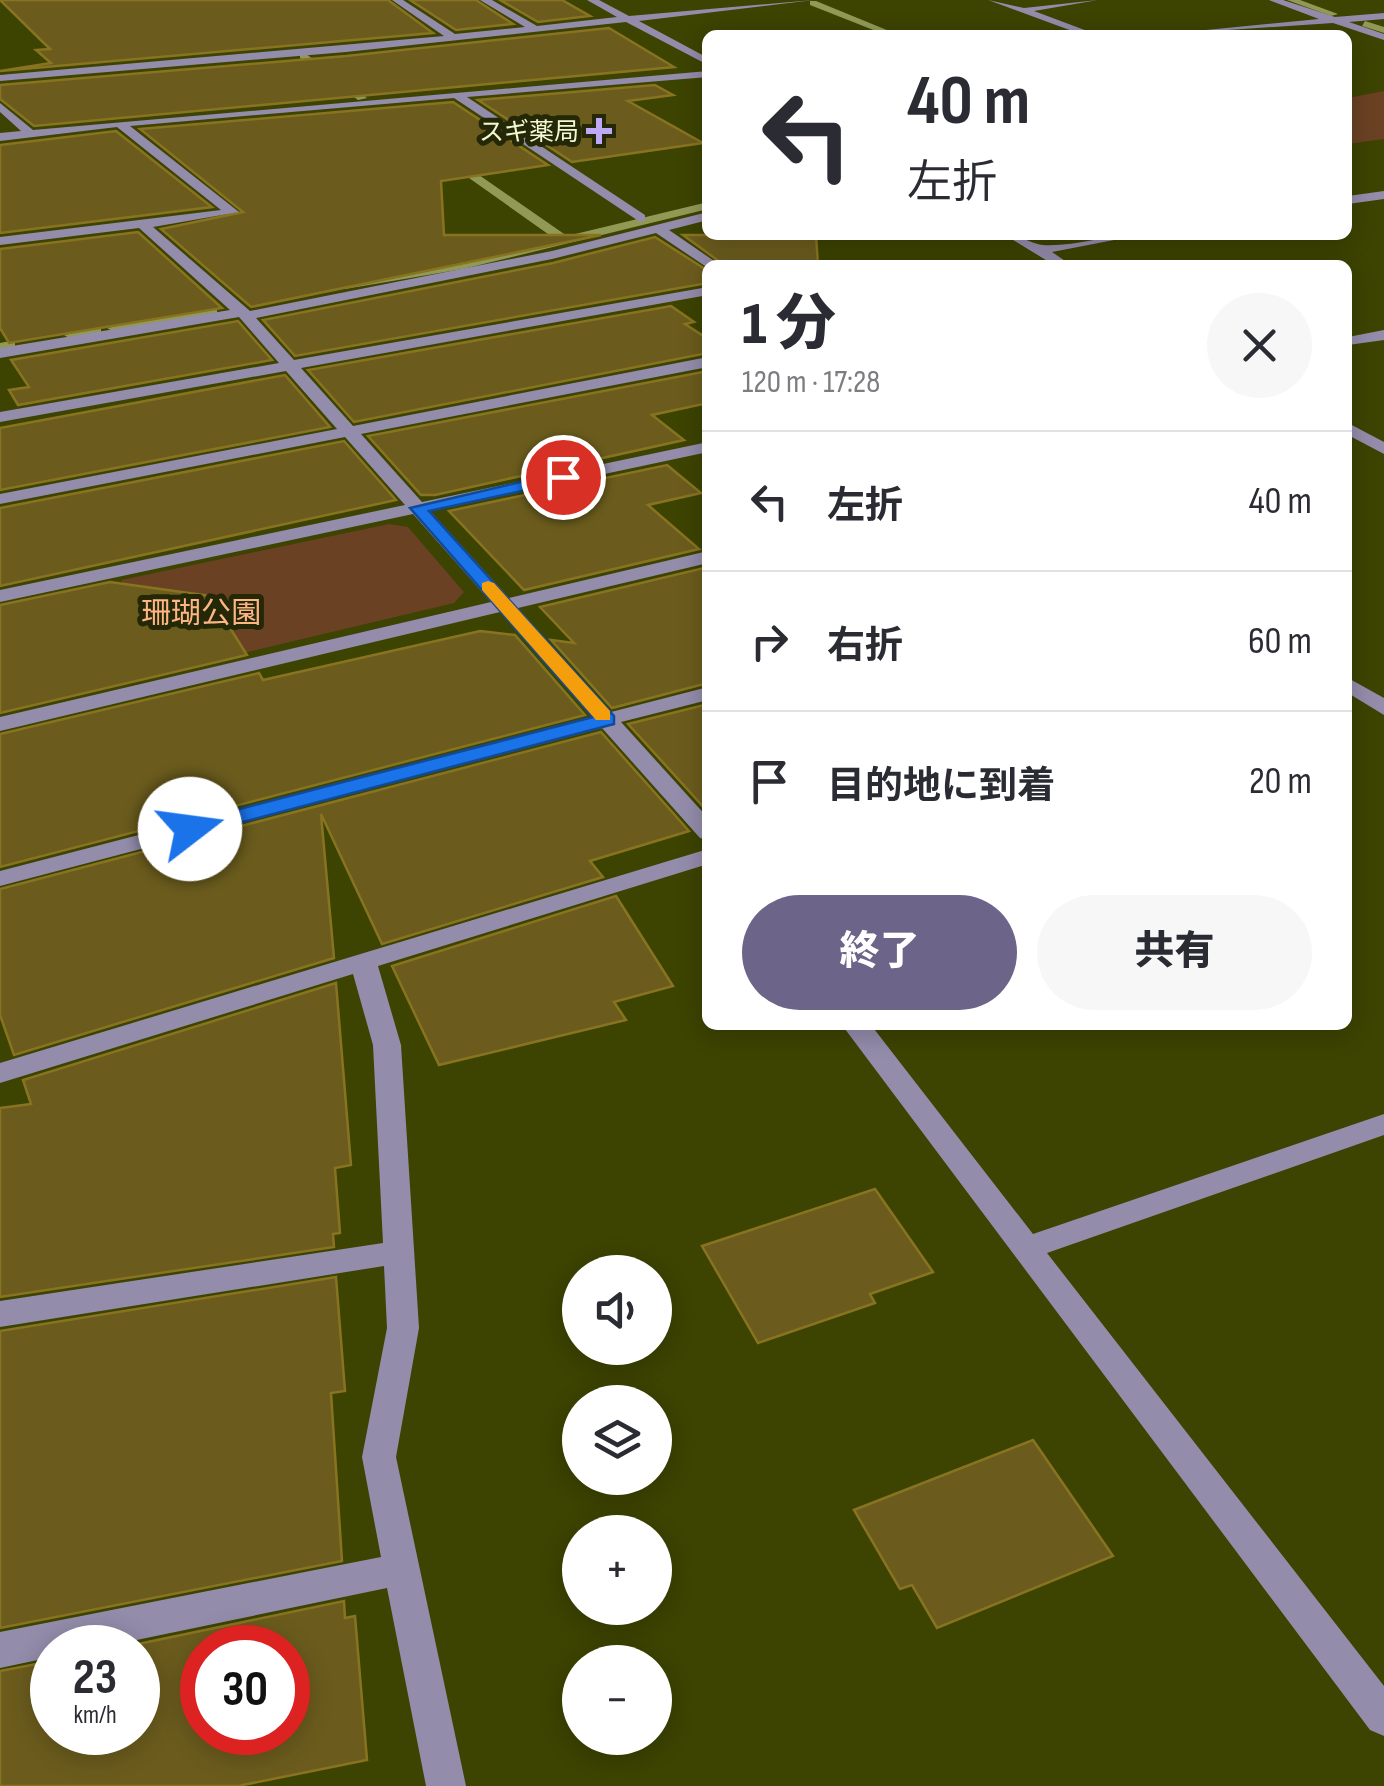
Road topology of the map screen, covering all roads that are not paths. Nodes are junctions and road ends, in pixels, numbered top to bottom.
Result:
1 (397, 0) edge
2 (486, 0) edge
3 (592, 0) edge
4 (809, 0) edge
5 (992, 0) edge
6 (1092, 0) edge
7 (1274, 0) edge
8 (1021, 10) junction
9 (1384, 16) edge
10 (630, 18) junction
11 (1333, 20) junction
12 (535, 29) junction
13 (1079, 30) edge
14 (1218, 30) edge
15 (1384, 37) edge
16 (454, 38) junction
17 (702, 59) edge
18 (702, 74) edge
19 (0, 78) edge
20 (456, 95) junction
21 (0, 106) edge
22 (120, 123) junction
23 (30, 133) junction
24 (0, 137) edge
25 (1352, 184) edge
26 (1382, 195) edge
27 (1352, 199) edge
28 (702, 217) edge
29 (640, 218) dead end
30 (144, 227) junction
31 (657, 228) junction
32 (1021, 240) edge
33 (1102, 240) edge
34 (0, 241) edge
35 (1038, 250) junction
36 (705, 260) edge
37 (1055, 260) edge
38 (702, 292) edge
39 (245, 314) junction
40 (1384, 335) edge
41 (1352, 341) edge
42 (0, 353) edge
43 (702, 363) edge
44 (291, 366) junction
45 (0, 417) edge
46 (1352, 430) edge
47 (349, 431) junction
48 (702, 448) edge
49 (1384, 449) edge
50 (0, 499) edge
51 (418, 508) junction
52 (702, 557) edge
53 (0, 596) edge
54 (504, 604) junction
55 (1352, 687) edge
56 (702, 695) edge
57 (1384, 708) edge
58 (606, 720) junction
59 (0, 724) edge
60 (702, 825) edge
61 (702, 858) edge
62 (0, 879) edge
63 (363, 961) junction
64 (860, 1030) edge
65 (0, 1072) edge
66 (1384, 1124) edge
67 (1026, 1248) junction
68 (400, 1252) junction
69 (0, 1314) edge
70 (401, 1569) junction
71 (0, 1650) edge
72 (1384, 1717) edge
73 (446, 1786) edge

1 - 16 street
2 - 12 street
3 - 10 street
4 - 10 street
5 - 8 street
6 - 8 street
7 - 11 street
8 - 13 street
9 - 11 street
10 - 12 street
10 - 17 street
11 - 14 street
11 - 15 street
12 - 16 street
16 - 19 street
18 - 20 street
20 - 22 street
20 - 29 street
21 - 23 street
22 - 23 street
22 - 30 street
23 - 24 street
25 - 26 street
26 - 27 street
28 - 31 street
30 - 34 street
30 - 39 street
31 - 36 street
31 - 39 street
32 - 35 street
33 - 35 street
35 - 37 street
38 - 44 street
39 - 42 street
39 - 44 street
40 - 41 street
43 - 47 street
44 - 45 street
44 - 47 street
46 - 49 street
47 - 50 street
47 - 51 street
48 - 51 street
51 - 53 street
51 - 54 street
52 - 54 street
54 - 58 street
54 - 59 street
55 - 57 street
56 - 58 street
58 - 60 street
58 - 62 street
61 - 63 street
63 - 65 street
63 - 68 street
64 - 67 street
66 - 67 street
67 - 72 street
68 - 69 street
68 - 70 street
70 - 71 street
70 - 73 street

